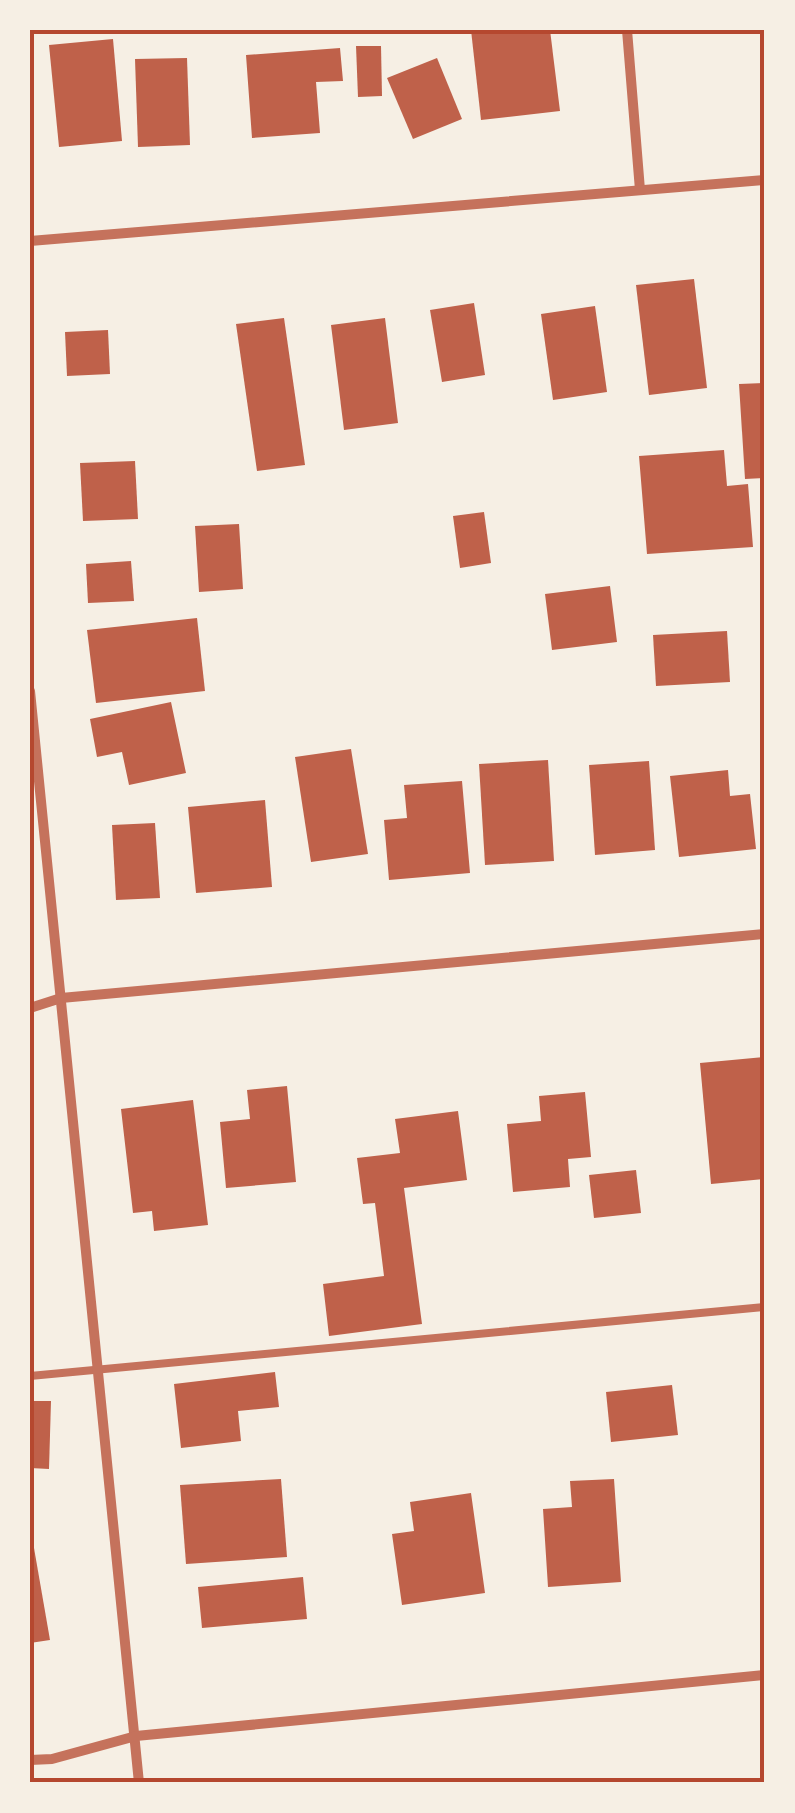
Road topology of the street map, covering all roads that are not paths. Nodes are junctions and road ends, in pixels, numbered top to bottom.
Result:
1 (627, 30) edge
2 (765, 180) edge
3 (640, 190) junction
4 (30, 240) edge
5 (30, 692) edge
6 (765, 934) edge
7 (62, 998) junction
8 (30, 1008) edge
9 (765, 1307) edge
10 (99, 1370) junction
11 (30, 1376) edge
12 (765, 1675) edge
13 (136, 1736) junction
14 (30, 1760) edge
15 (139, 1783) edge

1 - 3 street
2 - 3 street
3 - 4 street
5 - 7 street
6 - 7 street
7 - 8 street
7 - 10 street
9 - 10 lane
10 - 11 lane
10 - 13 street
12 - 13 street
13 - 14 street
13 - 15 street

